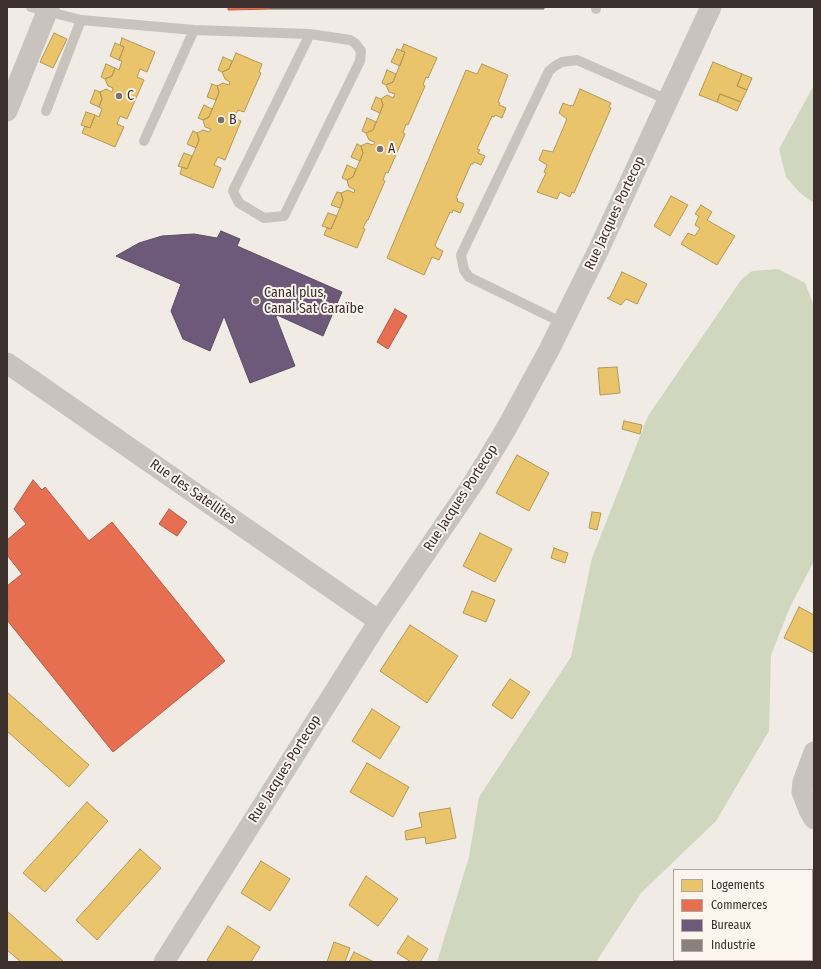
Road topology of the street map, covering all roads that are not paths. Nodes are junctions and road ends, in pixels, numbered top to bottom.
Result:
1 (710, 7) edge
2 (43, 9) edge
3 (81, 20) junction
4 (194, 30) junction
5 (310, 34) junction
6 (668, 100) junction
7 (7, 110) edge
8 (46, 111) dead end
9 (144, 141) dead end
10 (563, 323) junction
11 (7, 363) edge
12 (379, 620) junction
13 (814, 752) edge
14 (814, 819) edge
15 (164, 962) edge

1 - 6 street, Rue Jacques Portecop
2 - 3 lane
2 - 7 street
3 - 4 lane
3 - 8 lane
4 - 5 lane
4 - 9 lane
5 - 5 lane
6 - 10 street, Rue Jacques Portecop
6 - 10 lane
10 - 12 street, Rue Jacques Portecop
11 - 12 street, Rue des Satellites
12 - 15 street, Rue Jacques Portecop
13 - 14 street

